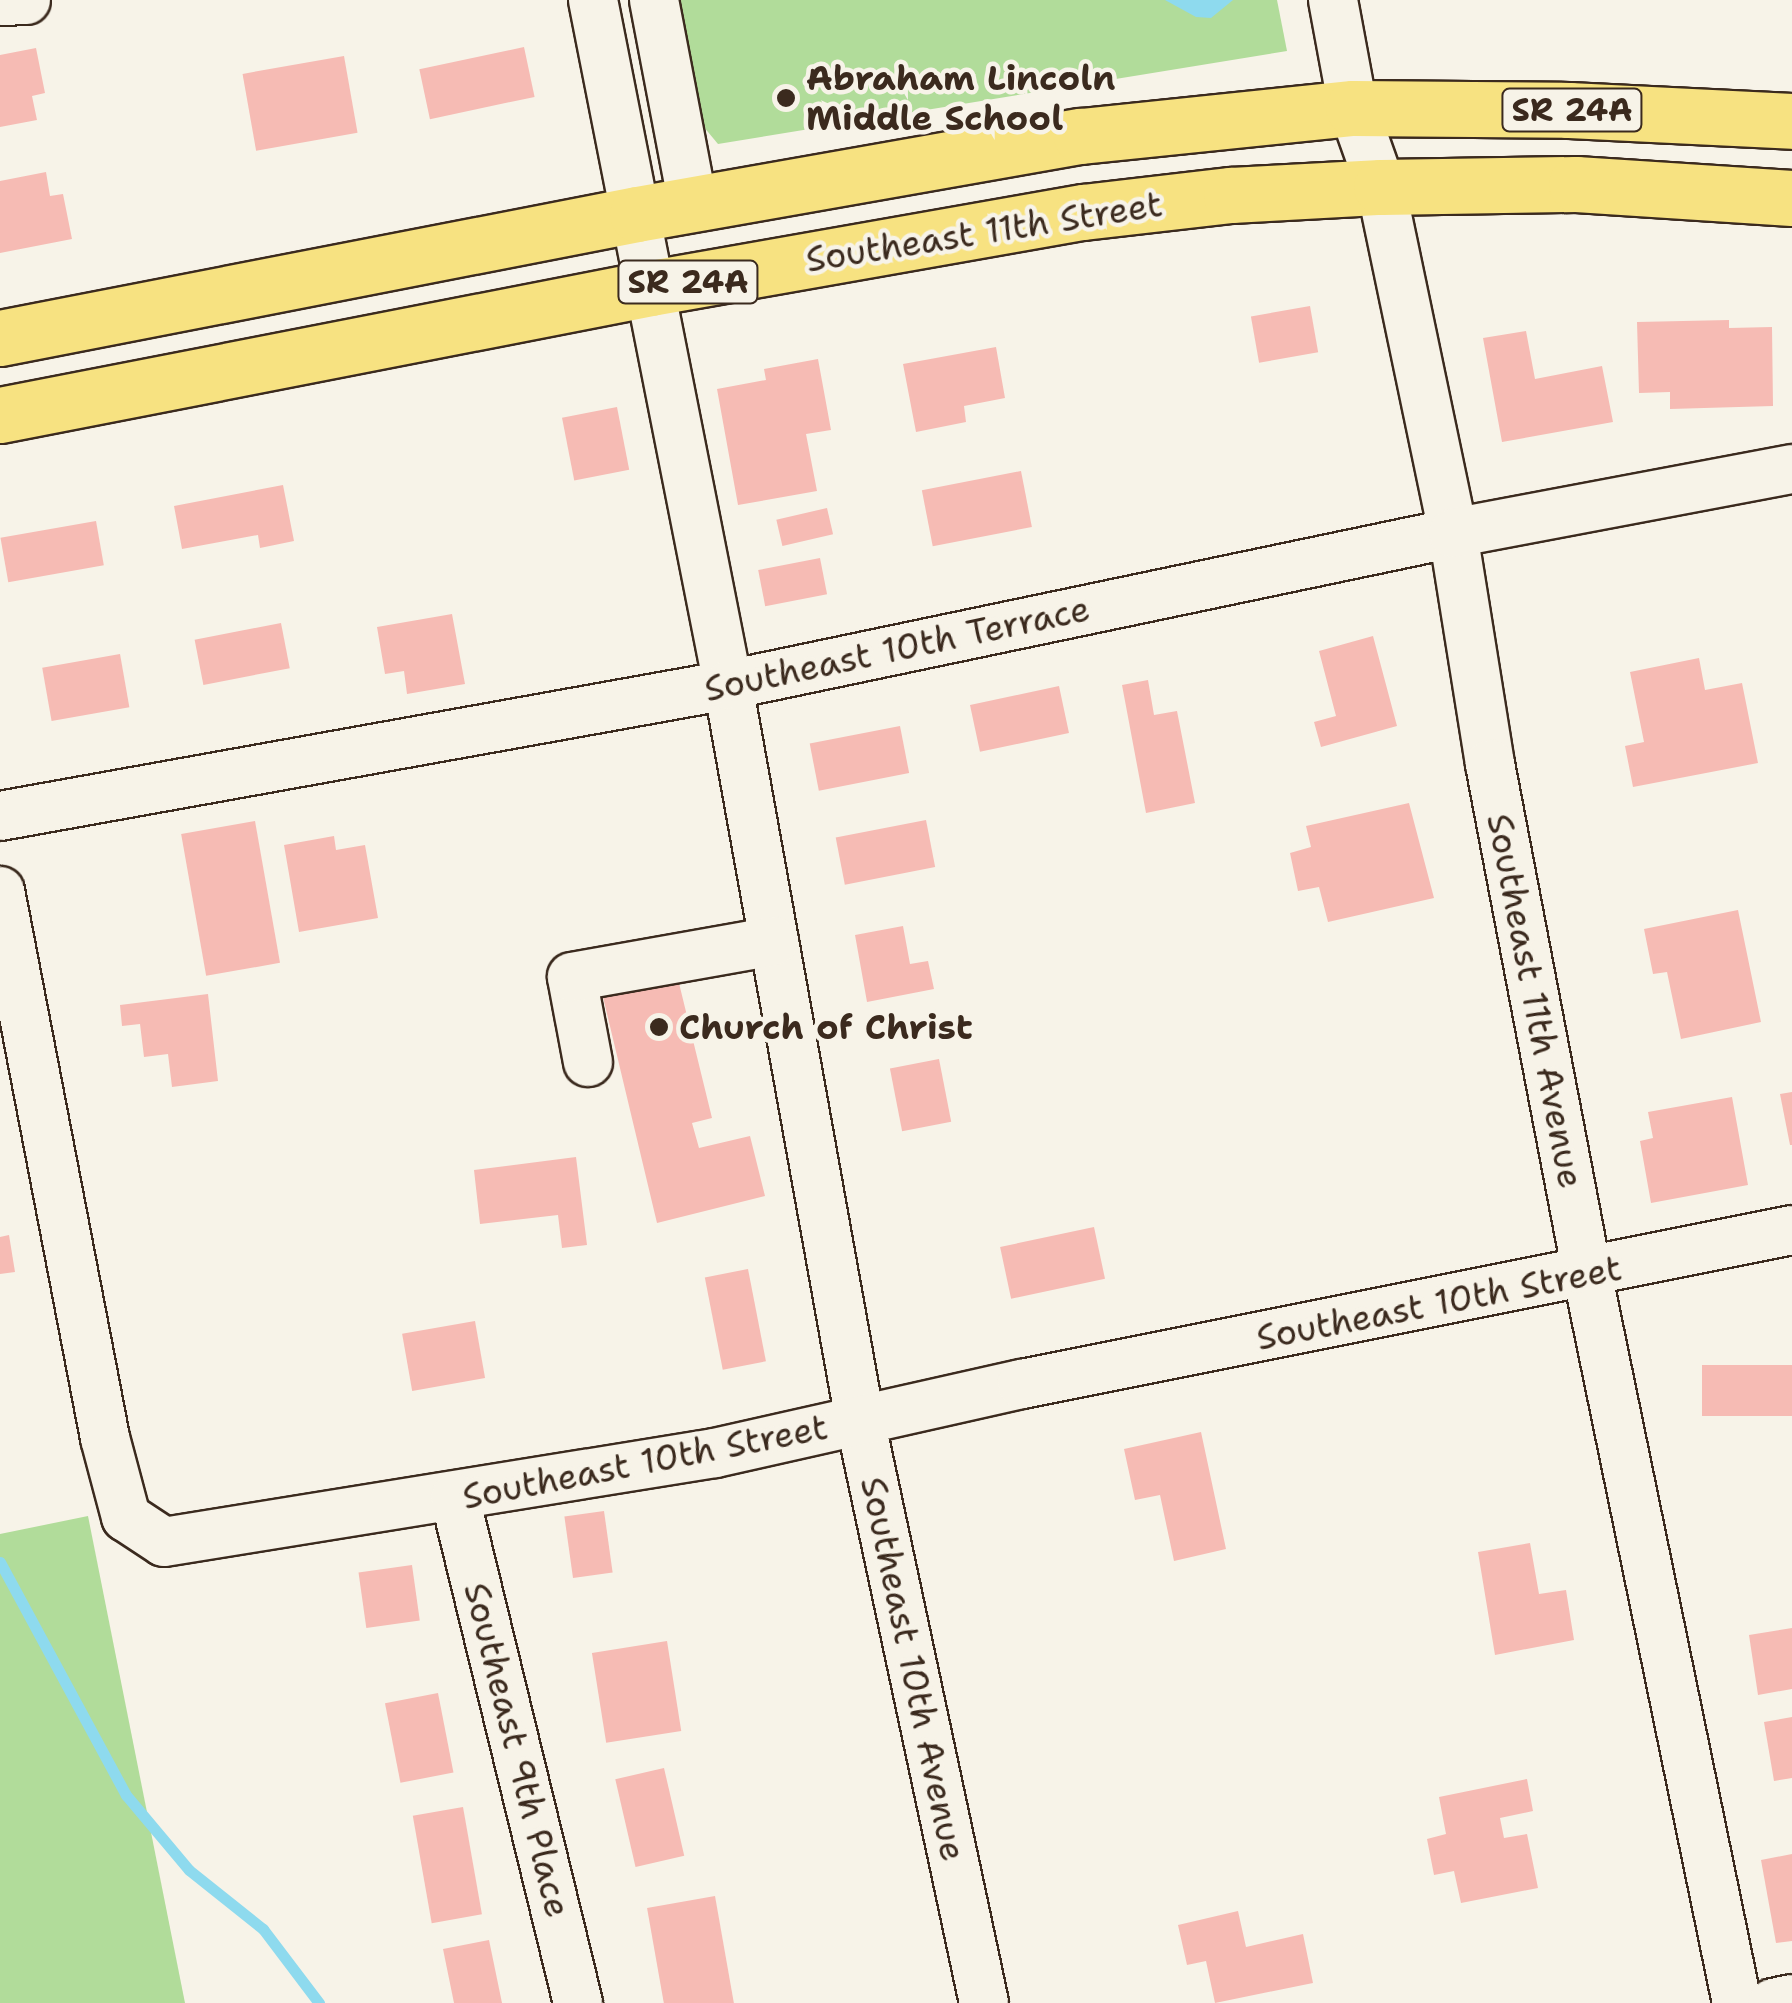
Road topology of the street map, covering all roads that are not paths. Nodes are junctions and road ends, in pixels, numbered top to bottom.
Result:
1 (0, 0) edge
2 (26, 0) edge
3 (593, 0) edge
4 (654, 0) edge
5 (1334, 0) edge
6 (1352, 108) junction
7 (1792, 122) edge
8 (1381, 186) junction
9 (1792, 198) edge
10 (693, 204) junction
11 (637, 214) junction
12 (707, 278) junction
13 (651, 288) junction
14 (0, 338) edge
15 (0, 415) edge
16 (1792, 468) edge
17 (1453, 534) junction
18 (728, 685) junction
19 (0, 816) edge
20 (0, 892) edge
21 (774, 940) junction
22 (588, 1062) dead end
23 (1792, 1230) edge
24 (1587, 1274) junction
25 (860, 1420) junction
26 (455, 1498) junction
27 (1792, 2000) edge
28 (578, 2003) edge
29 (984, 2003) edge
30 (1736, 2003) edge
31 (1773, 2003) edge

1 - 2 street
3 - 11 street, Southeast 10th Avenue
4 - 10 street
5 - 6 street, Southeast 11th Avenue
6 - 7 highway, SR 24A
6 - 8 street, Southeast 11th Avenue
6 - 10 highway, SR 24A
8 - 9 highway, SR 24A
8 - 12 highway, Southeast 11th Street / SR 24A
8 - 17 street, Southeast 11th Avenue
10 - 11 highway, SR 24A
10 - 12 highway
11 - 13 street, Southeast 10th Avenue
11 - 14 highway, SR 24A
12 - 13 highway, Southeast 11th Street / SR 24A
13 - 15 highway, Southeast 11th Street / SR 24A
13 - 18 street, Southeast 10th Avenue
16 - 17 street, Southeast 10th Terrace
17 - 18 street, Southeast 10th Terrace
17 - 24 street, Southeast 11th Avenue
18 - 19 street, Southeast 10th Terrace
18 - 21 street, Southeast 10th Avenue
20 - 26 street, Southeast 10th Street
21 - 22 street
21 - 25 street, Southeast 10th Avenue
23 - 24 street, Southeast 10th Street
24 - 25 street, Southeast 10th Street
24 - 30 street, Southeast 11th Avenue
25 - 26 street, Southeast 10th Street
25 - 29 street, Southeast 10th Avenue
26 - 28 street, Southeast 9th Place
27 - 31 street

